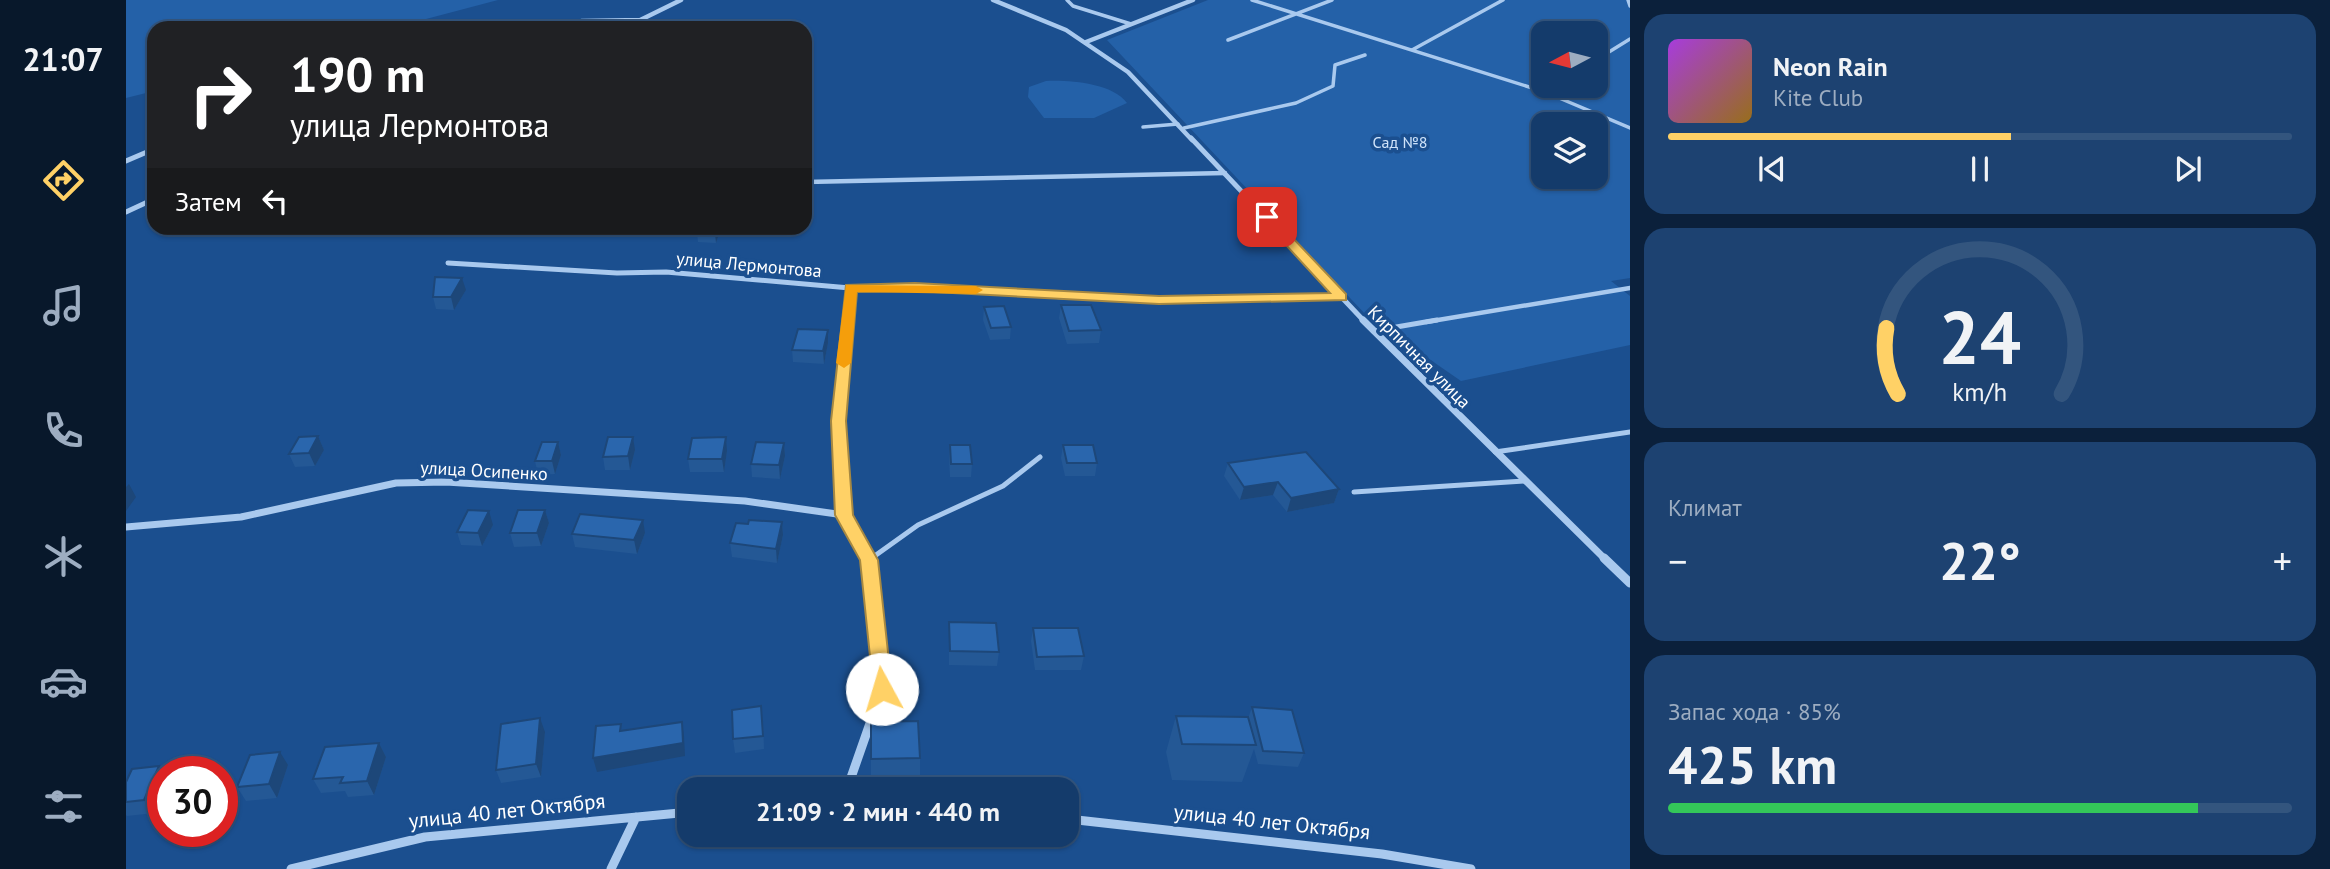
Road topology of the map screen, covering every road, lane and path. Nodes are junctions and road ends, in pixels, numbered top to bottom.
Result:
1 (681, 0) edge
2 (993, 0) edge
3 (1067, 0) edge
4 (1193, 0) edge
5 (1252, 0) edge
6 (1332, 0) edge
7 (1503, 0) edge
8 (1628, 0) edge
9 (1630, 6) edge
10 (1295, 14) junction
11 (641, 20) joint
12 (582, 21) edge
13 (1131, 24) junction
14 (1630, 39) edge
15 (1228, 40) dead end
16 (1086, 42) junction
17 (1412, 50) junction
18 (1608, 53) edge
19 (1365, 55) dead end
20 (1531, 88) edge
21 (1559, 98) edge
22 (1182, 126) junction
23 (1143, 127) dead end
24 (1630, 128) edge
25 (147, 152) edge
26 (126, 161) edge
27 (1225, 173) junction
28 (812, 183) edge
29 (147, 202) edge
30 (126, 212) edge
31 (448, 263) dead end
32 (850, 288) junction
33 (1630, 288) edge
34 (1341, 297) junction
35 (1373, 331) junction
36 (1630, 432) edge
37 (1495, 452) junction
38 (1040, 457) dead end
39 (1524, 481) junction
40 (1354, 492) dead end
41 (844, 515) junction
42 (126, 527) edge
43 (869, 560) junction
44 (1630, 583) edge
45 (851, 777) edge
46 (677, 813) edge
47 (636, 817) junction
48 (1079, 820) edge
49 (290, 869) edge
50 (611, 869) edge
51 (1472, 869) edge

1 - 11 street
2 - 16 street, Кирпичная улица
3 - 13 lane
4 - 13 street
5 - 10 lane
6 - 10 lane
7 - 17 lane
8 - 9 lane
10 - 15 lane
10 - 17 lane
11 - 12 street
13 - 16 street
14 - 18 lane
16 - 22 street, Кирпичная улица
17 - 20 lane
19 - 22 lane
21 - 24 lane
22 - 23 lane
22 - 27 street, Кирпичная улица
25 - 26 street
27 - 28 lane
27 - 34 street, Кирпичная улица
29 - 30 street
31 - 32 street, улица Лермонтова
32 - 34 street, улица Лермонтова
32 - 41 street
33 - 35 lane
34 - 35 street, Кирпичная улица
35 - 37 street, Кирпичная улица
36 - 37 lane
37 - 39 street, Кирпичная улица
38 - 43 lane
39 - 40 lane
39 - 44 street, Кирпичная улица
41 - 42 street, улица Осипенко
41 - 43 street
43 - 45 street
46 - 47 street, улица 40 лет Октября
47 - 49 street, улица 40 лет Октября
47 - 50 street
48 - 51 street, улица 40 лет Октября

